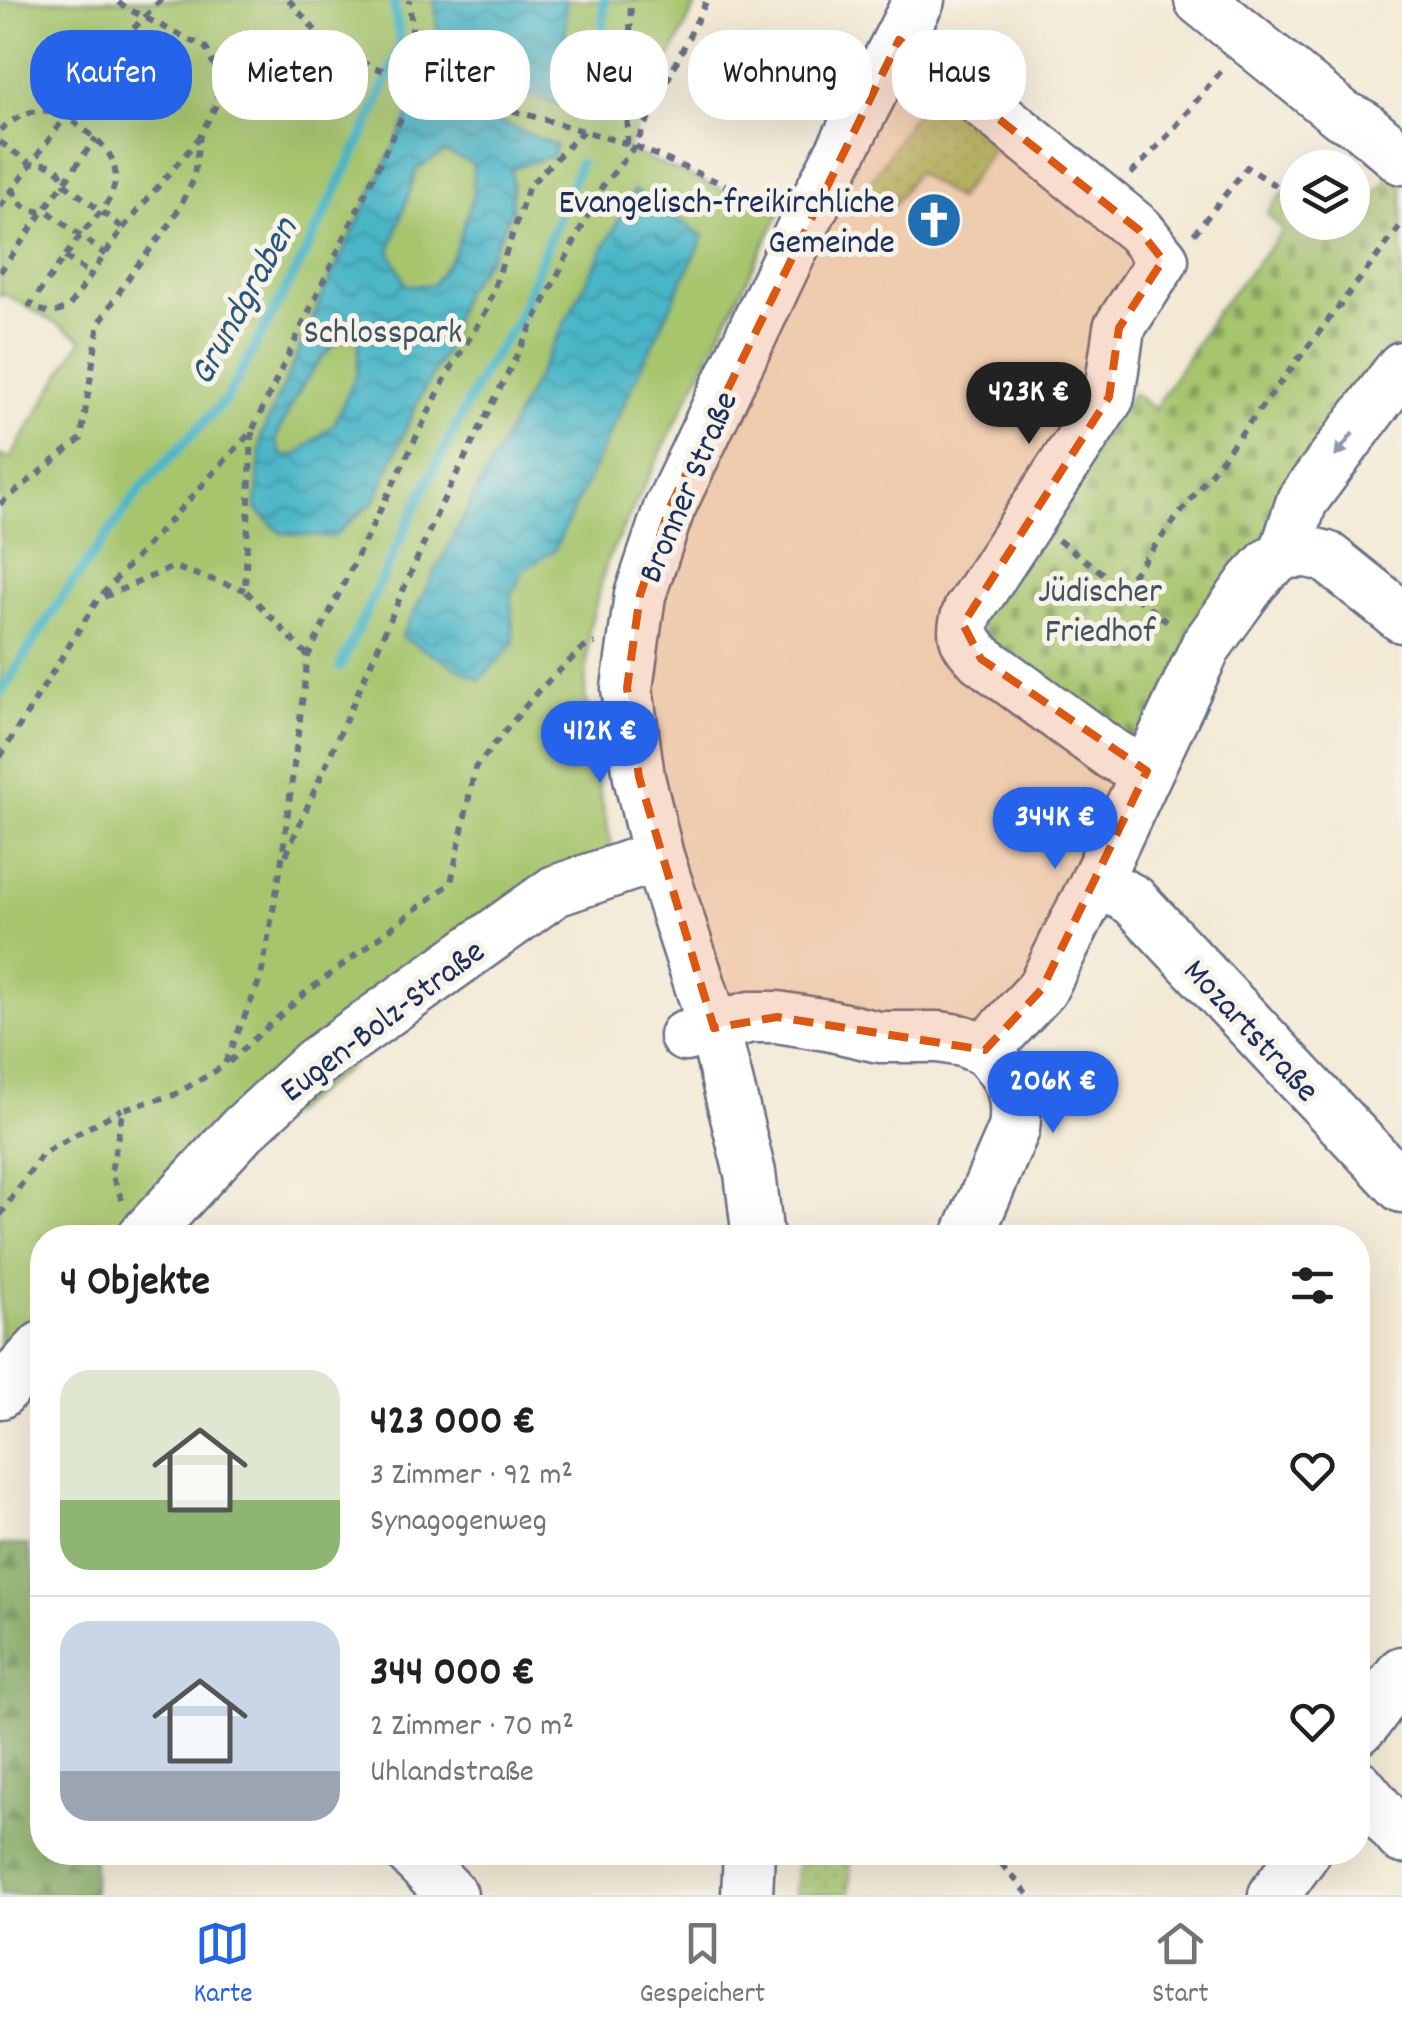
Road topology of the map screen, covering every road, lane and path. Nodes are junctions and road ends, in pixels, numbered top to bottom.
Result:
1 (116, 0) edge
2 (162, 0) edge
3 (288, 0) edge
4 (408, 0) edge
5 (631, 0) edge
6 (707, 0) edge
7 (1200, 0) edge
8 (146, 18) junction
9 (909, 20) edge
10 (134, 30) edge
11 (412, 30) edge
12 (1250, 40) junction
13 (388, 72) edge
14 (30, 112) edge
15 (530, 115) edge
16 (64, 120) edge
17 (70, 120) edge
18 (400, 120) edge
19 (0, 130) edge
20 (583, 130) junction
21 (200, 136) junction
22 (96, 138) junction
23 (0, 142) edge
24 (631, 145) junction
25 (1402, 159) edge
26 (31, 164) junction
27 (65, 184) junction
28 (13, 188) junction
29 (1280, 189) edge
30 (1104, 202) junction
31 (0, 207) edge
32 (46, 210) junction
33 (100, 212) junction
34 (806, 220) junction
35 (1402, 224) edge
36 (123, 228) junction
37 (81, 235) junction
38 (106, 255) junction
39 (65, 256) junction
40 (1163, 260) junction
41 (0, 272) edge
42 (92, 275) junction
43 (1402, 367) edge
44 (252, 431) junction
45 (0, 504) edge
46 (1053, 536) dead end
47 (1286, 553) junction
48 (245, 590) junction
49 (1122, 590) junction
50 (98, 599) junction
51 (1402, 617) edge
52 (635, 631) junction
53 (1183, 633) dead end
54 (308, 656) junction
55 (0, 757) edge
56 (1147, 771) junction
57 (658, 856) junction
58 (282, 866) junction
59 (1096, 881) junction
60 (700, 1032) junction
61 (985, 1050) junction
62 (224, 1066) junction
63 (123, 1109) junction
64 (1402, 1188) edge
65 (0, 1215) edge
66 (132, 1221) edge
67 (756, 1225) edge
68 (973, 1225) edge
69 (30, 1360) edge
70 (0, 1394) edge
71 (1402, 1672) edge
72 (1370, 1716) edge
73 (1370, 1803) edge
74 (1402, 1838) edge
75 (423, 1865) edge
76 (748, 1865) edge
77 (1003, 1865) edge
78 (1296, 1865) edge
79 (452, 1895) edge
80 (747, 1895) edge
81 (1030, 1895) edge
82 (1274, 1895) edge

1 - 8 path
2 - 8 path
3 - 13 path
4 - 11 path
5 - 24 path
6 - 24 path
7 - 12 street
8 - 10 path
8 - 21 path
9 - 30 street
9 - 34 street, Bronner Straße
12 - 25 street
12 - 30 path
14 - 19 path
15 - 20 path
16 - 26 path
17 - 22 path
18 - 44 path
20 - 24 path
20 - 54 path
21 - 36 path
21 - 45 path
22 - 27 path
22 - 33 path
23 - 26 path
24 - 34 path
24 - 58 path
26 - 27 path
26 - 28 path
27 - 32 path
27 - 33 path
28 - 31 path
28 - 32 path
29 - 40 path
30 - 40 street
32 - 37 path
32 - 41 path
33 - 36 path
33 - 37 path
34 - 52 street, Bronner Straße
35 - 49 path
36 - 38 path
37 - 38 path
37 - 39 path
38 - 42 path
39 - 42 path
39 - 42 path
40 - 56 street
43 -> 47 street
44 - 48 path
44 - 50 path
46 - 49 path
47 - 51 street
47 - 56 street
48 - 50 path
48 - 54 path
49 - 53 path
50 - 55 path
52 - 57 street, Bronner Straße
52 - 62 path
54 - 58 path
56 - 59 street
57 - 60 street, Bronner Straße
57 - 66 street, Eugen-Bolz-Straße
58 - 62 path
59 - 61 street
59 - 64 street, Mozartstraße
60 - 61 street
60 - 67 street, Bronner Straße
61 - 68 street
62 - 63 path
63 - 65 path
63 - 66 path
69 - 70 street
71 - 72 street
73 - 74 street
75 - 79 street
76 - 80 street
77 - 81 path
78 - 82 street

